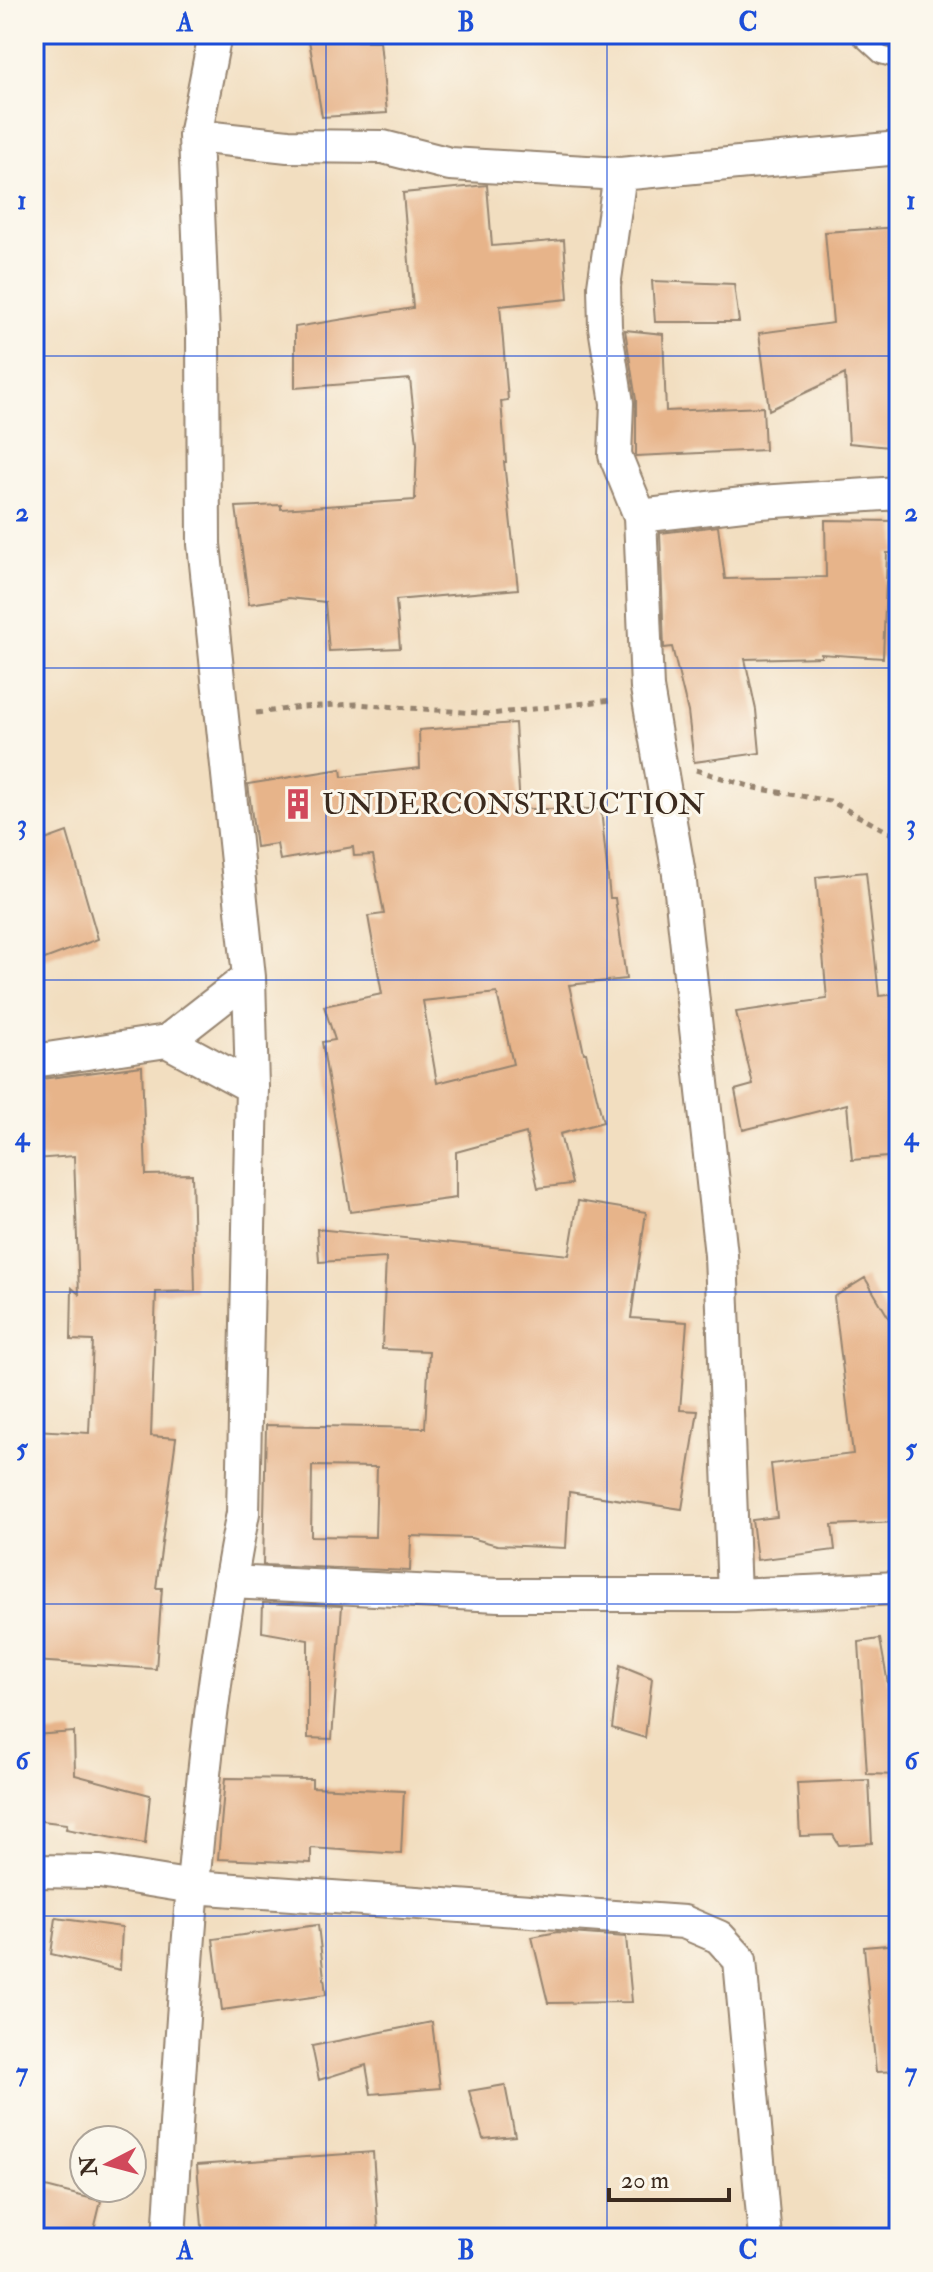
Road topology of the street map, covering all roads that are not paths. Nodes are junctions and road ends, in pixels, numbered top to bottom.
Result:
1 (215, 34) edge
2 (858, 34) edge
3 (899, 60) edge
4 (195, 136) junction
5 (899, 148) edge
6 (620, 174) junction
7 (899, 493) edge
8 (640, 516) junction
9 (249, 977) junction
10 (167, 1041) junction
11 (34, 1061) edge
12 (252, 1087) junction
13 (230, 1582) junction
14 (899, 1588) edge
15 (734, 1595) junction
16 (34, 1871) edge
17 (193, 1887) junction
18 (169, 2238) edge
19 (765, 2238) edge

1 - 4 street
2 - 3 lane
4 - 6 street
4 - 9 street
5 - 6 street
6 - 8 street
7 - 8 street
8 - 15 street
9 - 10 street
9 - 12 street
10 - 11 street
10 - 12 street
12 - 13 street
13 - 15 street
13 - 17 street
14 - 15 street
16 - 17 street
17 - 18 street
17 - 19 street

